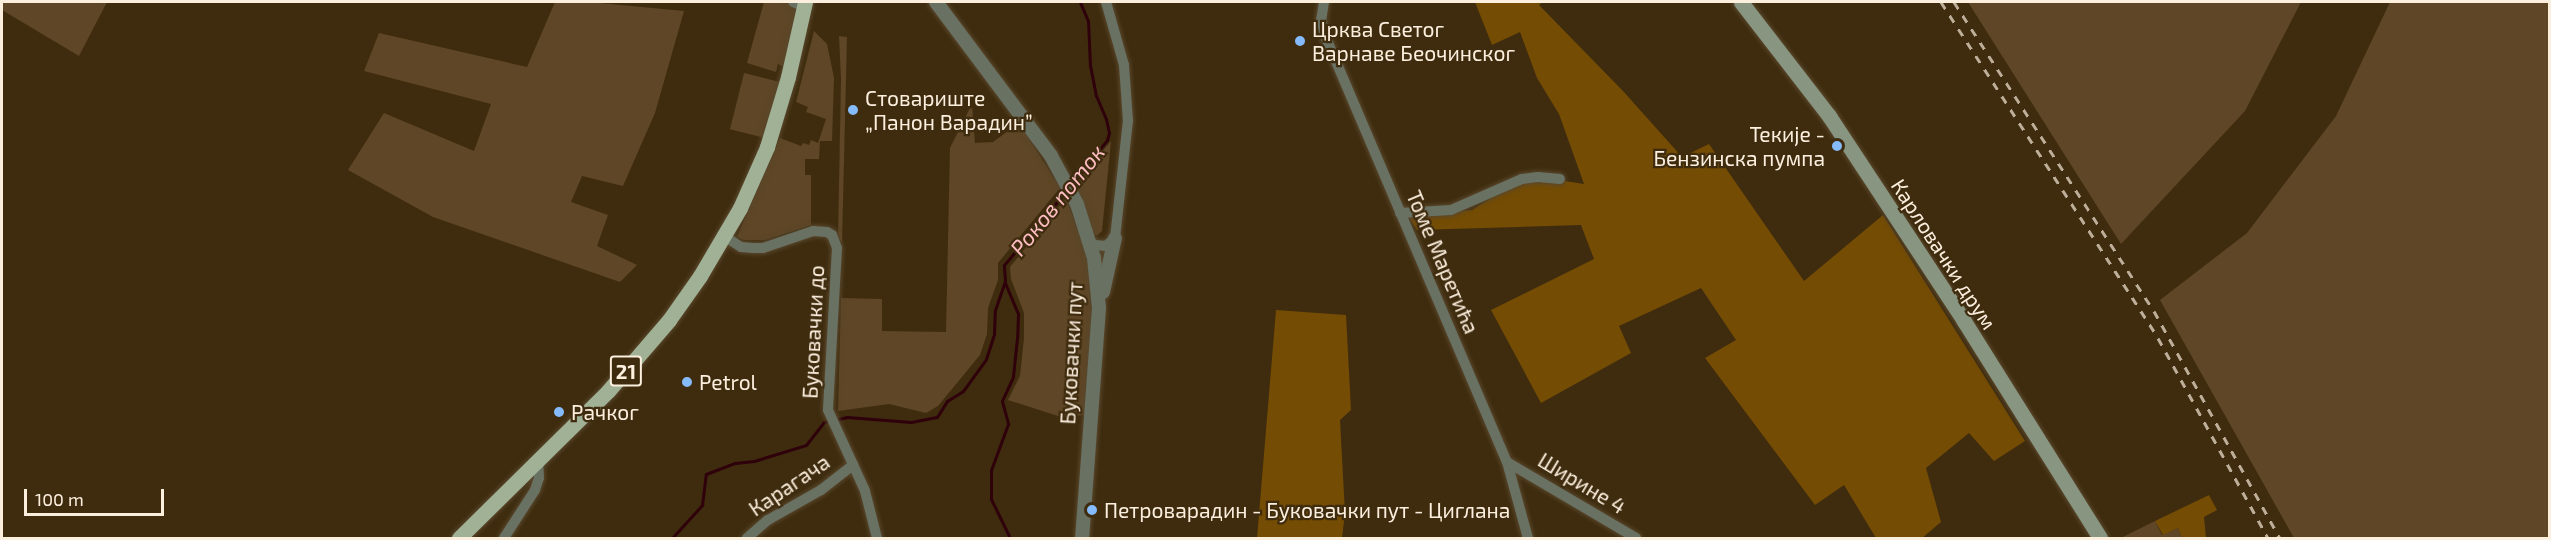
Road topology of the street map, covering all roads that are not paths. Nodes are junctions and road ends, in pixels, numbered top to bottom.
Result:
1 (936, 2) edge
2 (1106, 2) edge
3 (1324, 2) edge
4 (1741, 2) edge
5 (801, 4) edge
6 (1560, 179) dead end
7 (1400, 213) junction
8 (724, 236) junction
9 (1115, 238) junction
10 (1089, 241) junction
11 (1099, 308) junction
12 (538, 459) junction
13 (1507, 462) junction
14 (853, 465) junction
15 (459, 538) edge
16 (504, 538) edge
17 (747, 538) edge
18 (877, 538) edge
19 (1082, 538) edge
20 (1528, 538) edge
21 (1636, 538) edge
22 (2100, 538) edge

1 - 10 street, Буковачки пут
2 - 9 street
3 - 7 street, Томе Маретића
4 - 22 main road, Карловачки друм
5 - 8 main road, 21
6 - 7 street
7 - 13 street, Томе Маретића
8 - 12 main road, 21
8 - 14 street, Буковачки до
9 - 10 street
9 - 11 street
10 - 11 street, Буковачки пут
11 - 19 street, Буковачки пут
12 - 15 main road, 21
12 - 16 street
13 - 20 street, Томе Маретића
13 - 21 street, Ширине 4
14 - 17 street, Карагача
14 - 18 street, Буковачки до

